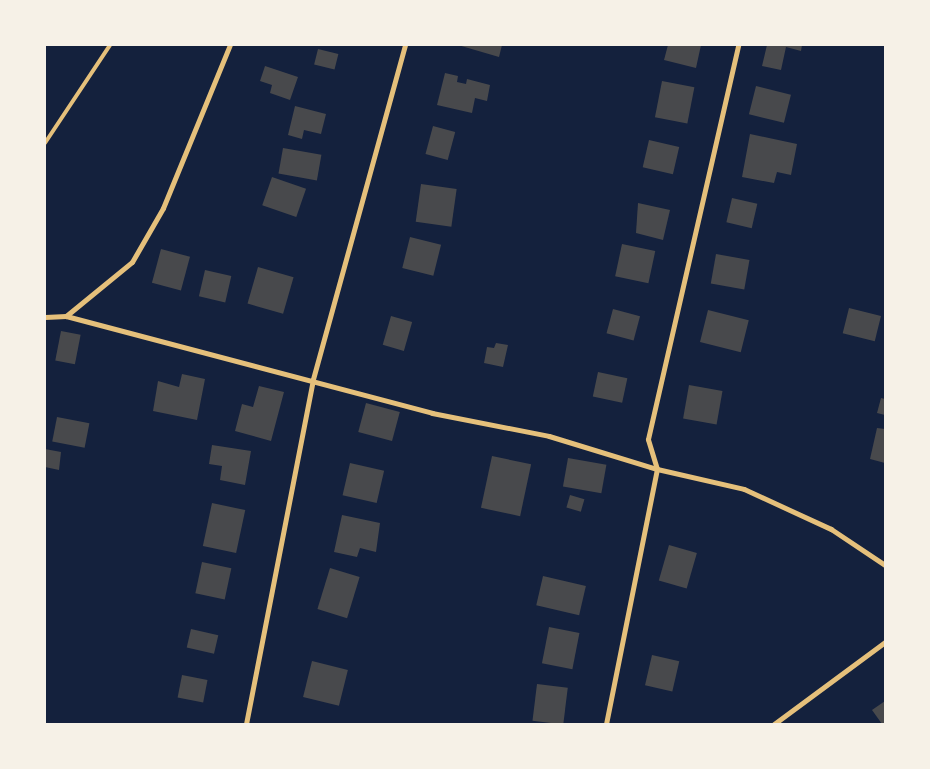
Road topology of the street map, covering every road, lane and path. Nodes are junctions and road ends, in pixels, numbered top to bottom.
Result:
1 (110, 45) edge
2 (230, 45) edge
3 (405, 45) edge
4 (738, 45) edge
5 (45, 143) edge
6 (45, 316) edge
7 (66, 316) junction
8 (313, 379) junction
9 (657, 469) junction
10 (885, 565) edge
11 (885, 642) edge
12 (246, 724) edge
13 (606, 724) edge
14 (774, 724) edge

1 - 5 lane
2 - 7 street
3 - 8 street
4 - 9 street
6 - 7 street
7 - 8 street
8 - 9 street
8 - 12 street
9 - 10 street
9 - 13 street
11 - 14 street

